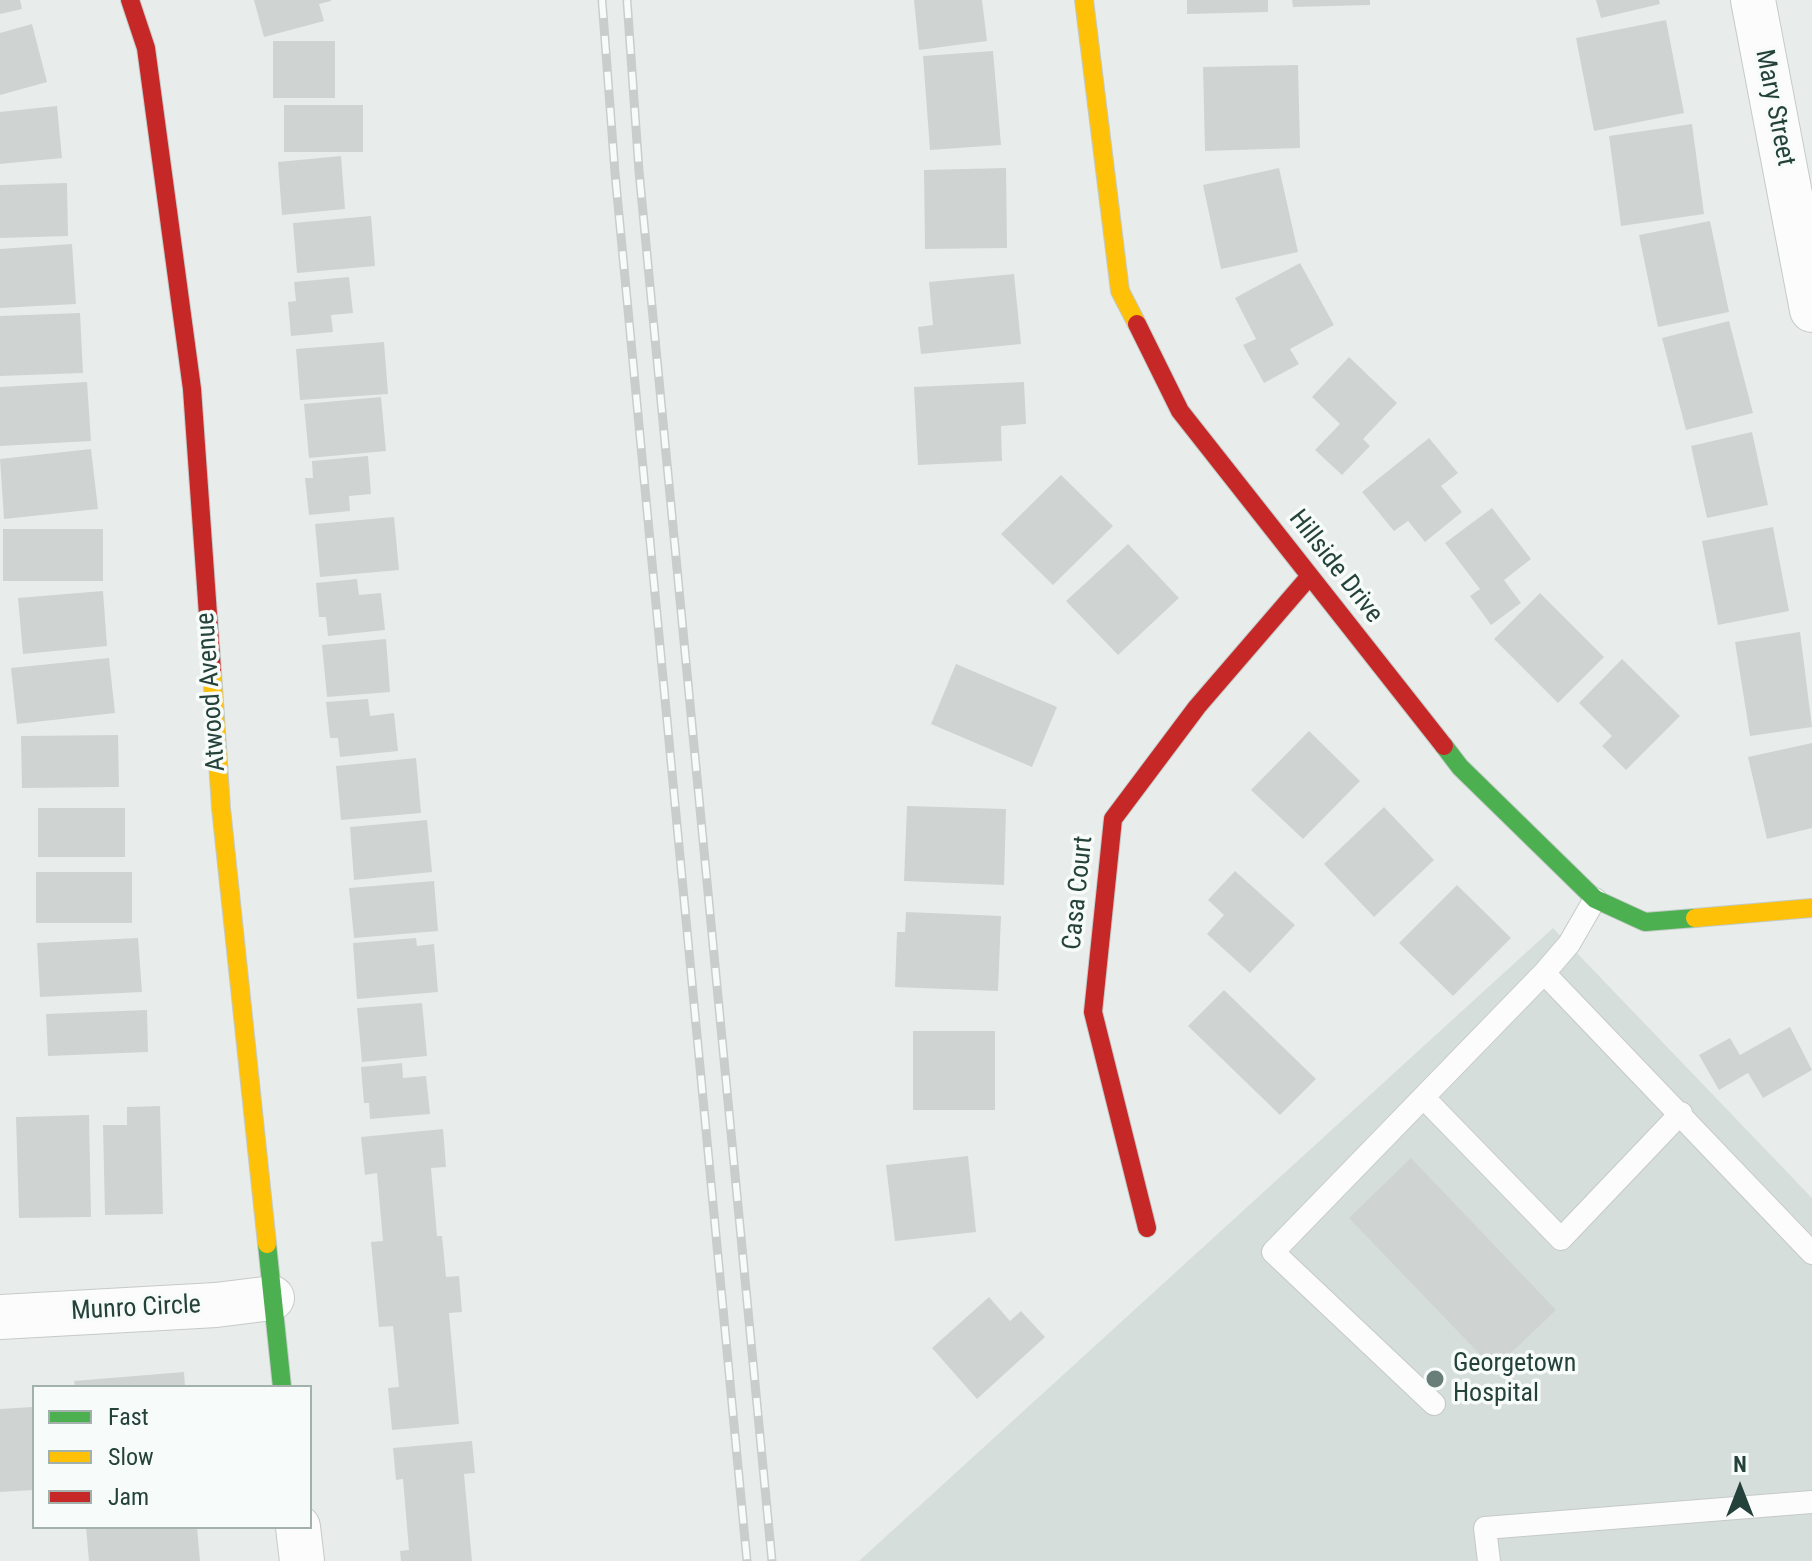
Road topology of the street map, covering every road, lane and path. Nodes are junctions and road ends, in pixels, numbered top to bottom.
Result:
1 (130, 0) edge
2 (1084, 0) edge
3 (1753, 0) edge
4 (1812, 310) edge
5 (1309, 577) junction
6 (1595, 899) junction
7 (1812, 908) edge
8 (1544, 973) junction
9 (1425, 1099) junction
10 (1681, 1113) junction
11 (1147, 1228) dead end
12 (1812, 1253) edge
13 (272, 1298) junction
14 (0, 1317) edge
15 (282, 1385) edge
16 (1434, 1404) dead end
17 (1812, 1502) edge
18 (298, 1529) edge
19 (302, 1561) edge
20 (1489, 1561) edge

1 - 13 street, Atwood Avenue
2 - 5 street, Hillside Drive
3 - 4 street, Mary Street
5 - 6 street, Hillside Drive
5 - 11 street, Casa Court
6 - 7 street, Hillside Drive
6 - 8 lane
8 - 9 lane
8 - 10 lane
9 - 10 lane
9 - 16 lane
10 - 12 lane
13 - 14 street, Munro Circle
13 - 15 street, Atwood Avenue
17 - 20 lane
18 - 19 street

